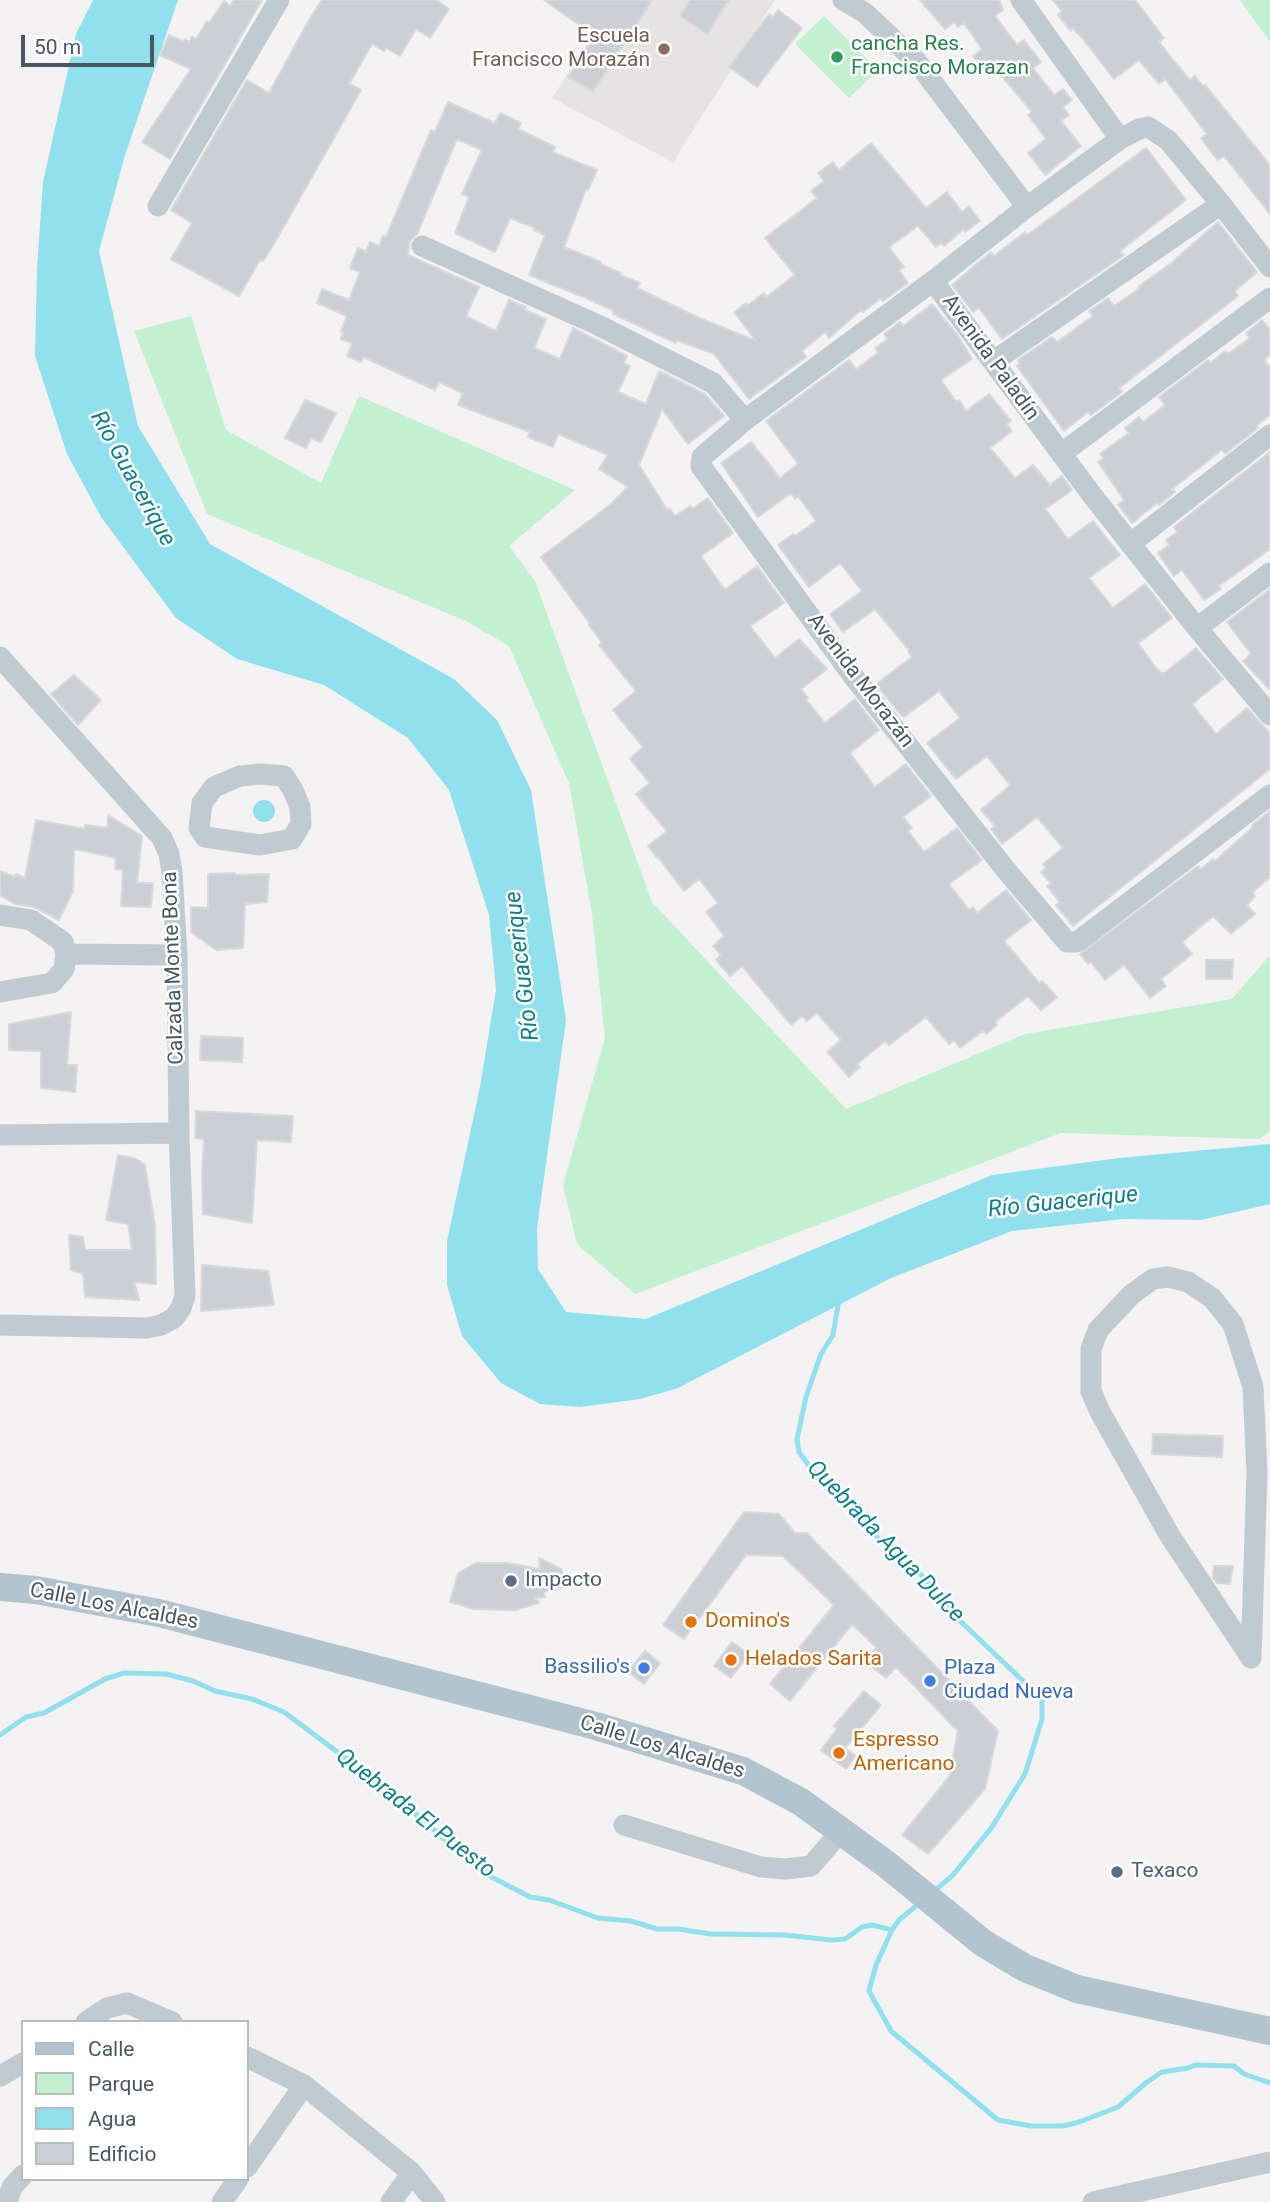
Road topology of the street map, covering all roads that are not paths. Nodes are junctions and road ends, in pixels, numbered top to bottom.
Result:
1 (279, 0) edge
2 (843, 0) edge
3 (1021, 0) edge
4 (1120, 139) junction
5 (1221, 204) junction
6 (158, 206) dead end
7 (1027, 207) junction
8 (422, 246) dead end
9 (1270, 267) edge
10 (933, 281) junction
11 (1270, 298) edge
12 (994, 361) junction
13 (745, 420) junction
14 (1270, 435) edge
15 (1061, 454) junction
16 (1130, 544) junction
17 (1270, 573) edge
18 (1197, 628) junction
19 (0, 657) edge
20 (1267, 706) edge
21 (1270, 795) edge
22 (199, 828) junction
23 (162, 838) junction
24 (0, 915) edge
25 (66, 954) junction
26 (177, 955) junction
27 (0, 992) edge
28 (179, 1133) junction
29 (0, 1135) edge
30 (0, 1325) edge
31 (1263, 1474) edge
32 (0, 1587) edge
33 (624, 1825) dead end
34 (842, 1830) junction
35 (89, 2020) edge
36 (167, 2020) edge
37 (1270, 2031) edge
38 (248, 2057) edge
39 (21, 2064) edge
40 (0, 2076) edge
41 (304, 2085) junction
42 (1270, 2162) edge
43 (248, 2166) edge
44 (412, 2172) junction
45 (21, 2177) edge
46 (237, 2181) edge
47 (7, 2202) edge
48 (222, 2202) edge
49 (391, 2202) edge
50 (435, 2202) edge
51 (1093, 2202) edge

1 - 6 street
2 - 7 street
3 - 4 street
4 - 5 street, Avenida Paladín
4 - 7 street, Avenida Paladín
5 - 9 street
5 - 12 street
7 - 10 street, Avenida Paladín
8 - 13 street
10 - 12 street, Avenida Paladín
10 - 13 street, Avenida Morazán
11 - 15 street
12 - 15 street, Avenida Paladín
13 - 21 street, Avenida Morazán
14 - 16 street
15 - 16 street, Avenida Paladín
16 - 18 street, Avenida Paladín
17 - 18 street
18 - 20 street, Avenida Paladín
19 - 23 street, Calzada Monte Bona
22 - 22 street
22 - 23 street
23 - 26 street, Calzada Monte Bona
24 - 25 street
25 - 26 street
25 - 27 street
26 - 28 street, Calzada Monte Bona
28 - 29 street
28 - 30 street, Calzada Monte Bona
31 - 31 street
32 - 34 main road, Calle Los Alcaldes
33 - 34 street
34 - 37 main road, Calle Los Alcaldes
35 - 36 street
38 - 41 street
39 - 40 street
41 - 43 street
41 - 44 street
42 - 51 street
44 - 49 street
44 - 50 street
45 - 47 street
46 - 48 street

